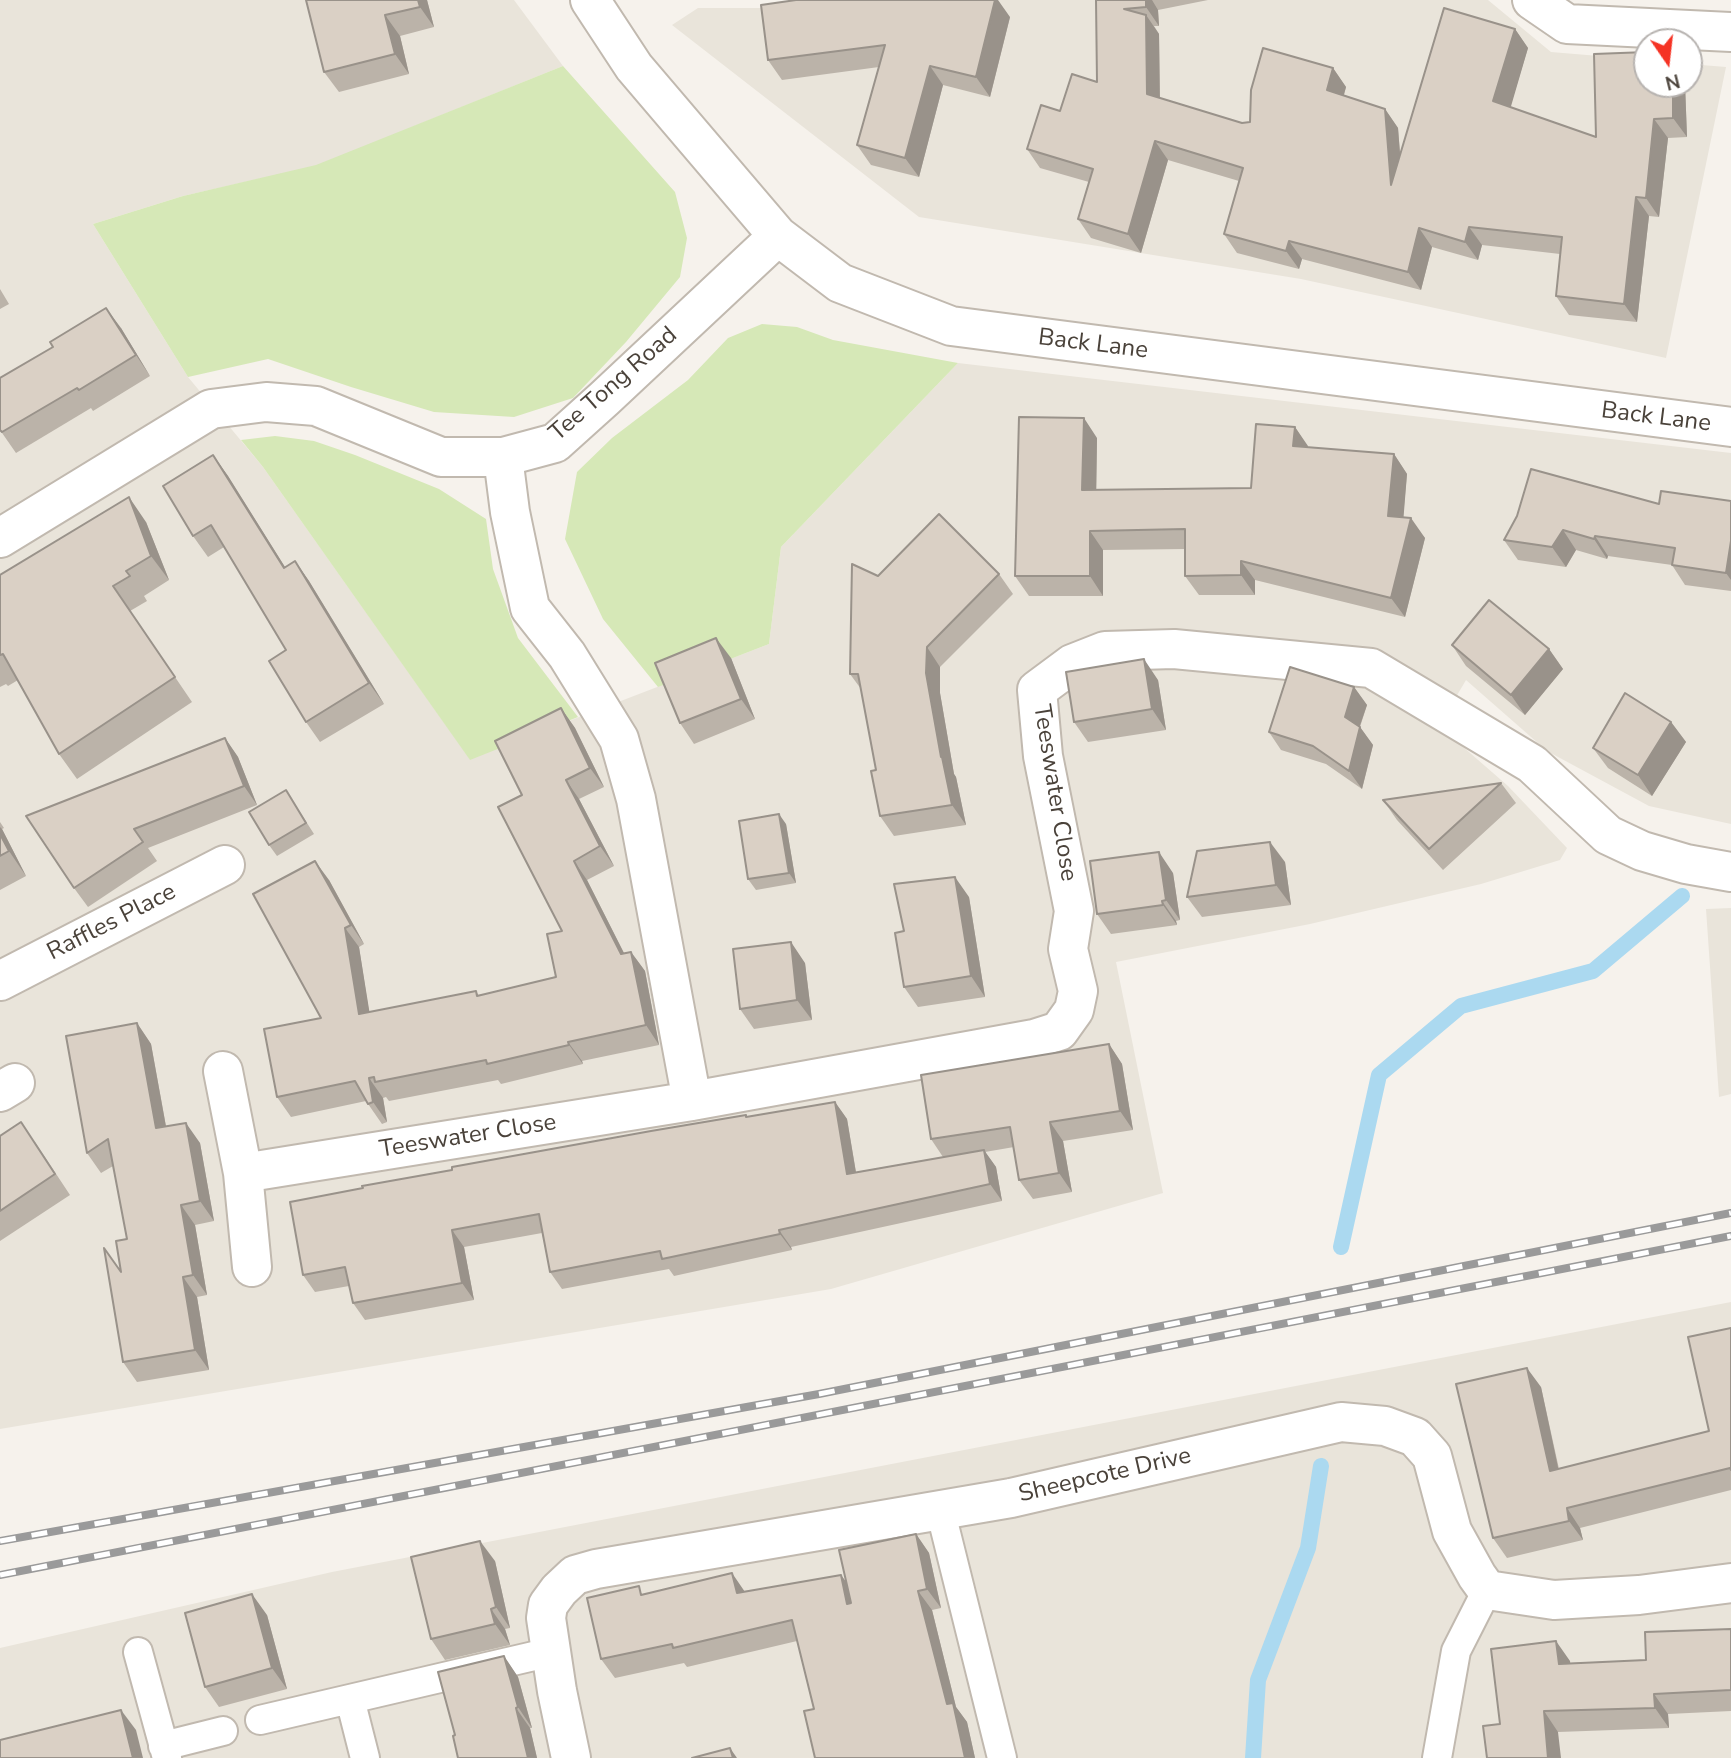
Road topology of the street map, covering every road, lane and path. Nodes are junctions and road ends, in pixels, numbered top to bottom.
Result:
1 (590, 0) edge
2 (1532, 0) edge
3 (1731, 32) edge
4 (778, 236) junction
5 (1731, 427) edge
6 (503, 457) junction
7 (2, 533) edge
8 (225, 865) dead end
9 (1731, 872) edge
10 (0, 981) edge
11 (223, 1071) dead end
12 (692, 1101) junction
13 (243, 1173) junction
14 (252, 1268) dead end
15 (940, 1509) junction
16 (1731, 1583) edge
17 (1487, 1590) junction
18 (138, 1652) dead end
19 (551, 1652) junction
20 (350, 1699) junction
21 (260, 1720) dead end
22 (223, 1731) dead end
23 (165, 1752) edge
24 (365, 1758) edge
25 (571, 1758) edge
26 (1002, 1758) edge
27 (1437, 1758) edge

1 - 4 street, Back Lane
2 - 3 street
4 - 5 street, Back Lane
4 - 6 street, Tee Tong Road
6 - 7 street, Tee Tong Road
6 - 12 street
8 - 10 street, Raffles Place
9 - 12 street, Teeswater Close
11 - 13 street
12 - 13 street, Teeswater Close
13 - 14 street
15 - 17 street, Sheepcote Drive
15 - 19 street, Sheepcote Drive
15 - 26 lane
16 - 17 street
17 - 27 lane
18 - 23 lane
19 - 20 lane
19 - 25 street, Sheepcote Drive
20 - 21 lane
20 - 24 lane
22 - 23 lane

